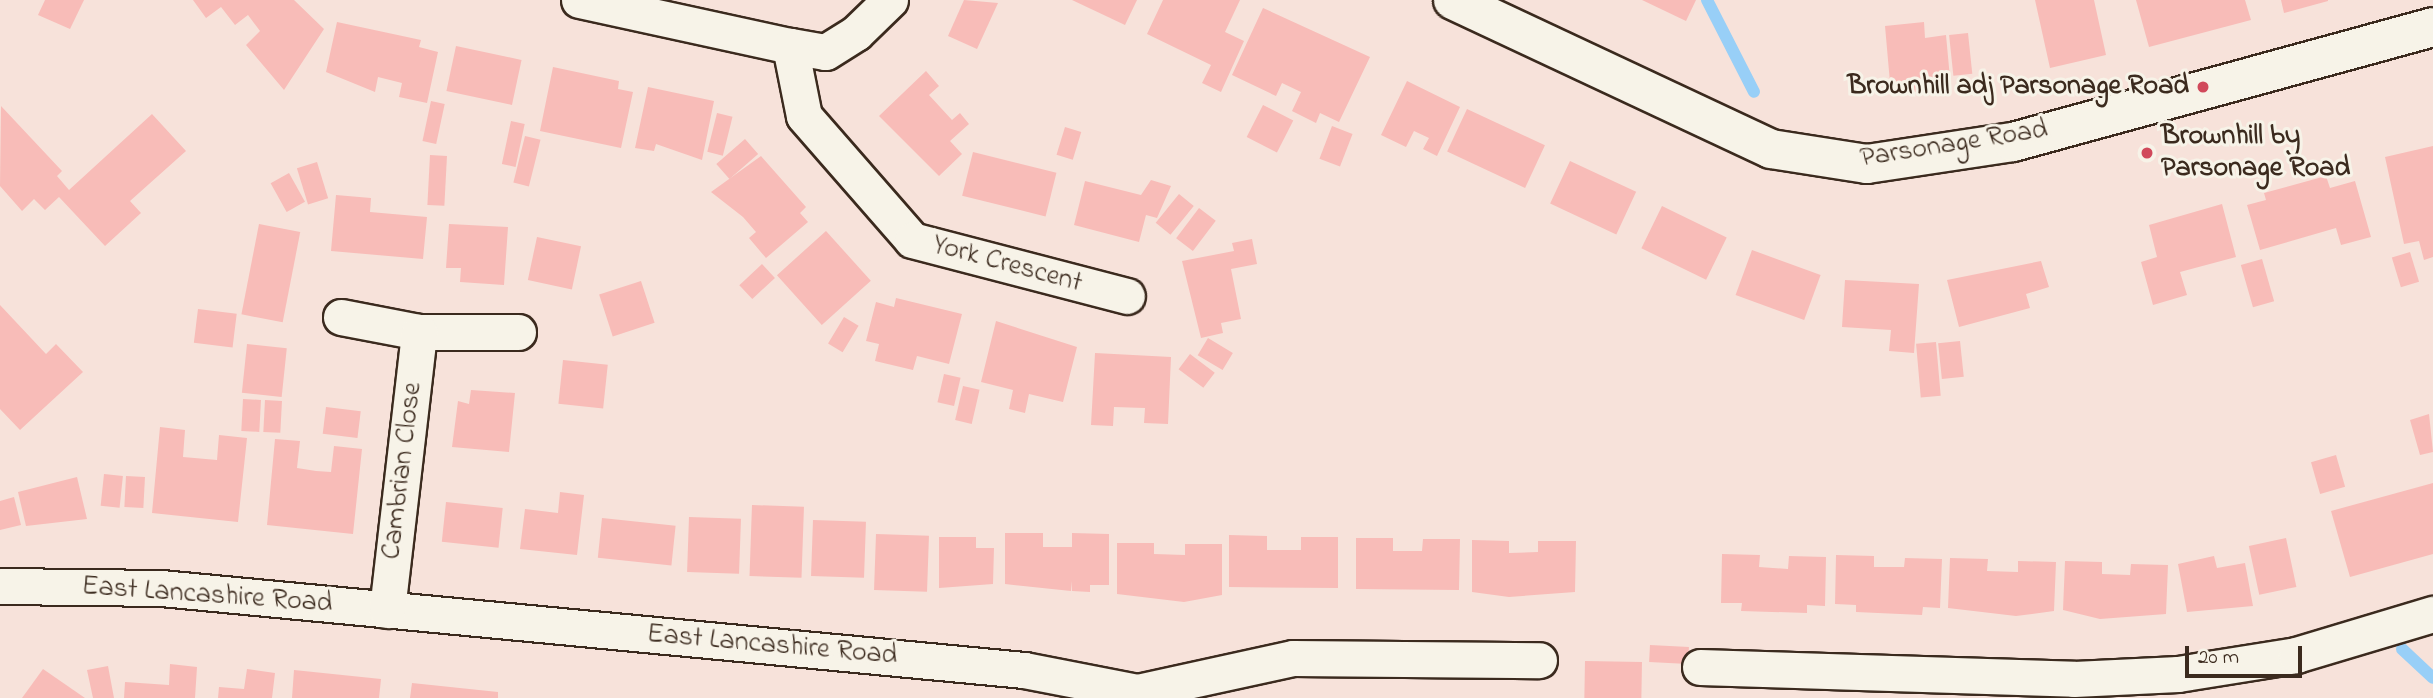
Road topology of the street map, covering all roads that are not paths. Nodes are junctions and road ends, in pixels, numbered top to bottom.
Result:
1 (579, 0) edge
2 (890, 0) edge
3 (1452, 0) edge
4 (2433, 27) edge
5 (790, 46) junction
6 (1127, 296) dead end
7 (341, 317) dead end
8 (419, 332) junction
9 (518, 332) dead end
10 (0, 586) edge
11 (387, 610) junction
12 (2433, 614) edge
13 (1539, 660) dead end
14 (1700, 667) dead end
15 (1870, 687) edge
16 (1137, 695) edge

1 - 5 street
2 - 5 street
3 - 4 street, Parsonage Road
5 - 6 street, York Crescent
7 - 8 street
8 - 9 street
8 - 11 street, Cambrian Close
10 - 11 street, East Lancashire Road
11 - 16 street, East Lancashire Road
12 - 15 street
13 - 16 street, East Lancashire Road
14 - 15 street

